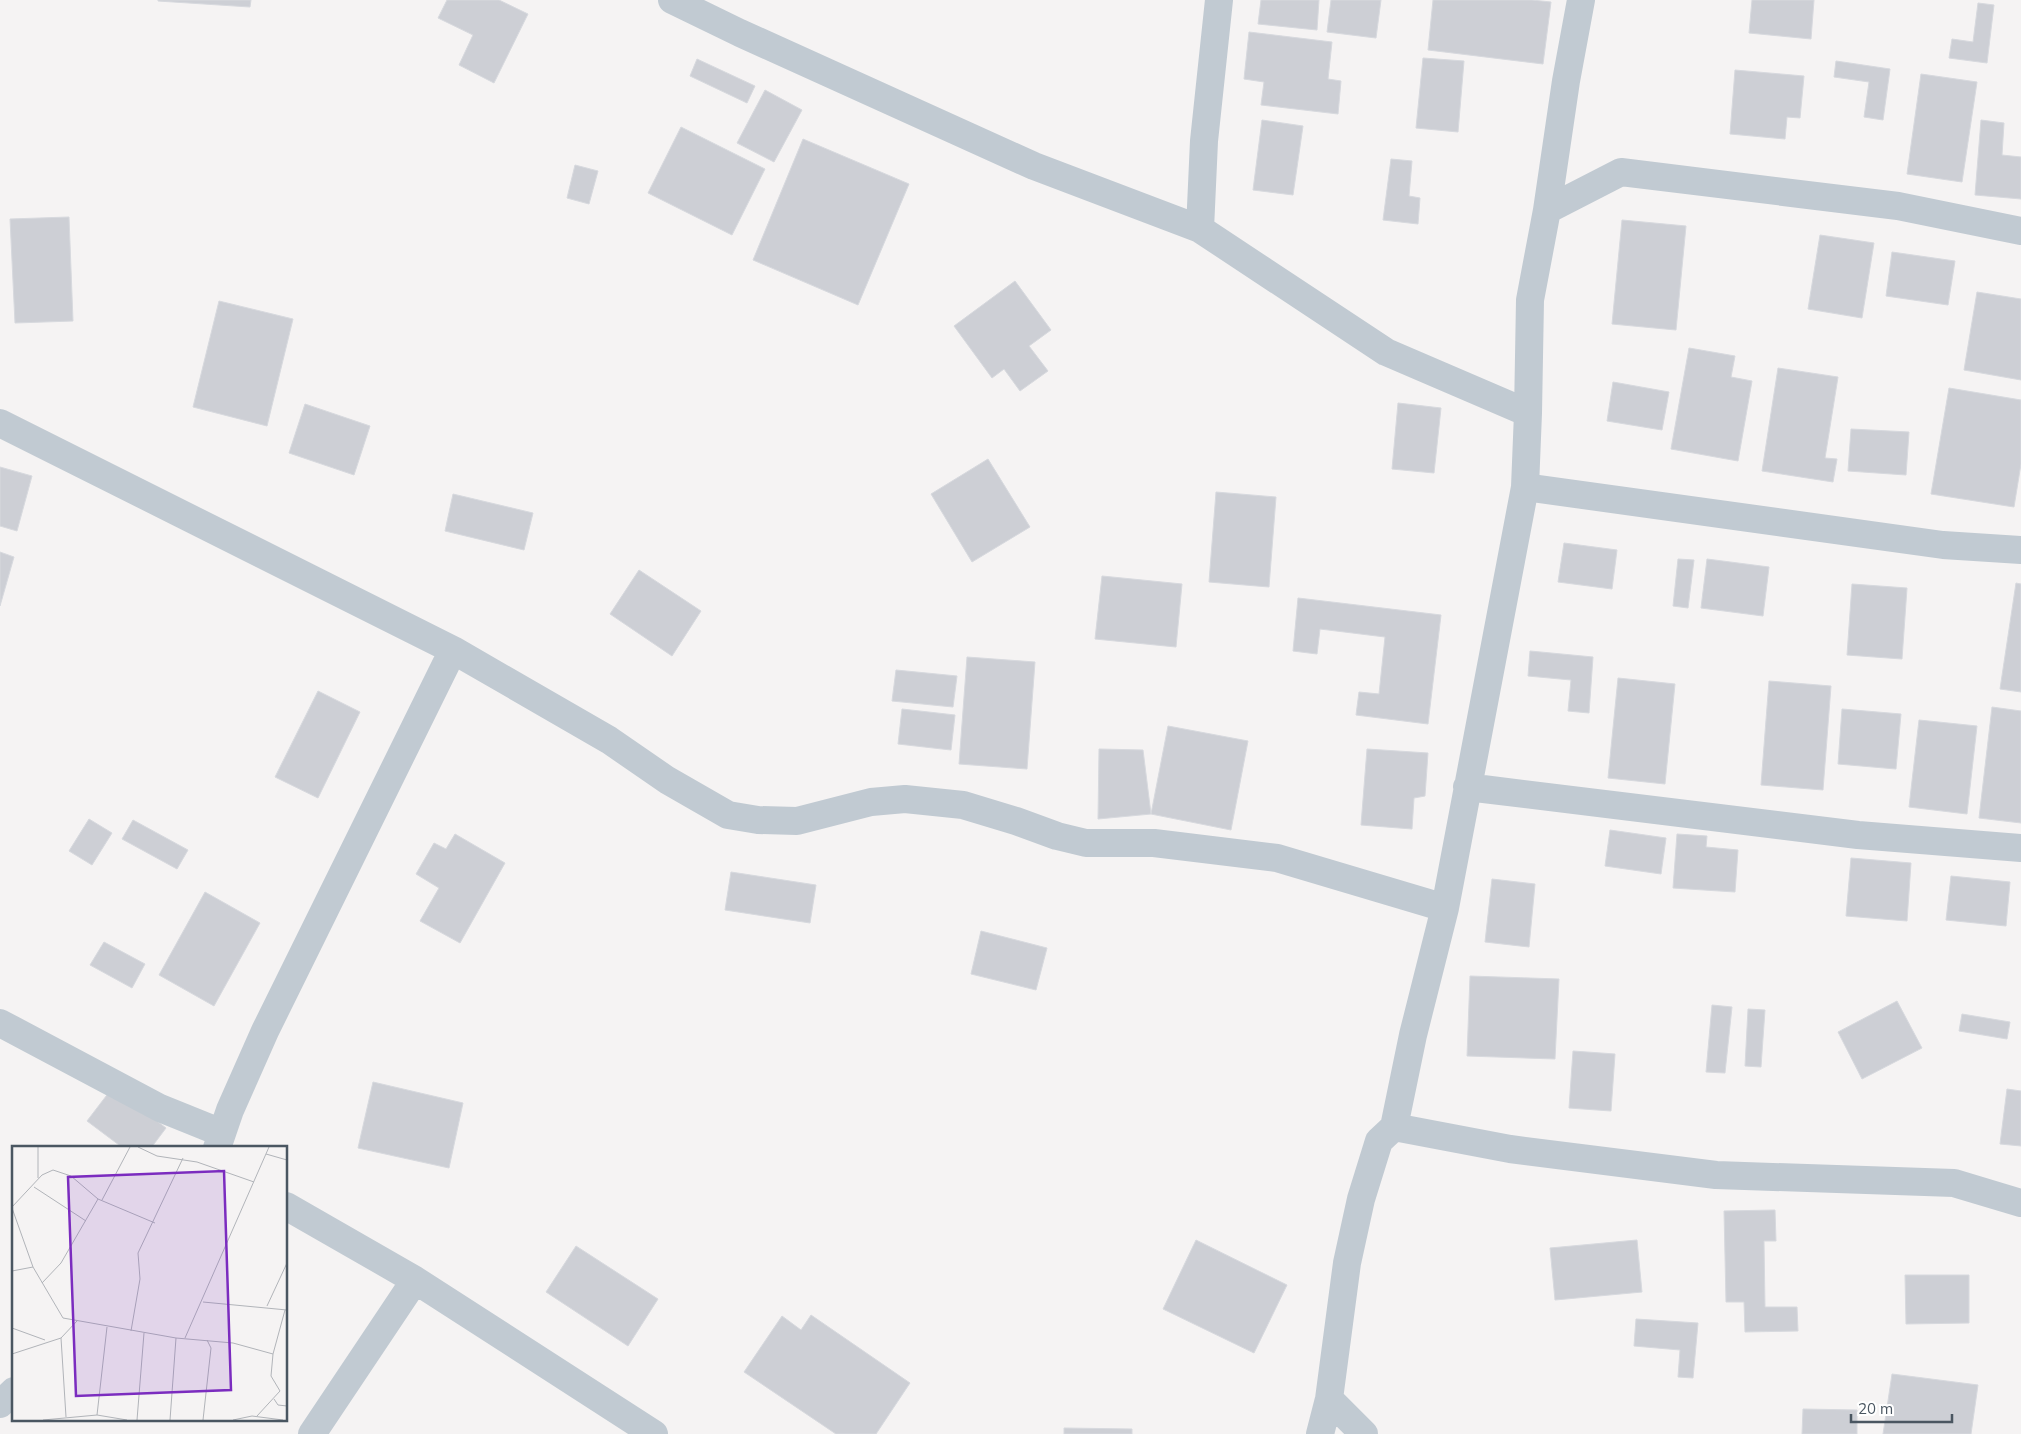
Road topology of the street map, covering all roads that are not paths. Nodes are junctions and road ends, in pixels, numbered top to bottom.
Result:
1 (672, 0) edge
2 (1219, 0) edge
3 (1581, 0) edge
4 (1547, 210) junction
5 (1200, 229) junction
6 (2021, 232) edge
7 (1528, 413) junction
8 (0, 423) edge
9 (1525, 487) junction
10 (2021, 550) edge
11 (453, 650) junction
12 (1467, 787) junction
13 (2021, 848) edge
14 (1445, 908) junction
15 (0, 1023) edge
16 (1394, 1127) junction
17 (220, 1140) edge
18 (2021, 1203) edge
19 (288, 1207) edge
20 (414, 1280) junction
21 (12, 1393) edge
22 (1329, 1400) junction
23 (0, 1404) edge
24 (312, 1434) edge
25 (654, 1434) edge
26 (1320, 1434) edge
27 (1364, 1434) edge

1 - 5 street
2 - 5 street
3 - 4 street
4 - 6 street
4 - 7 street
5 - 7 street
7 - 9 street
8 - 11 street
9 - 10 street
9 - 12 street
11 - 14 street
11 - 17 street
12 - 13 street
12 - 14 street
14 - 16 street
15 - 17 street
16 - 18 street
16 - 22 street
19 - 20 street
20 - 24 street
20 - 25 street
21 - 23 street
22 - 26 street
22 - 27 street

